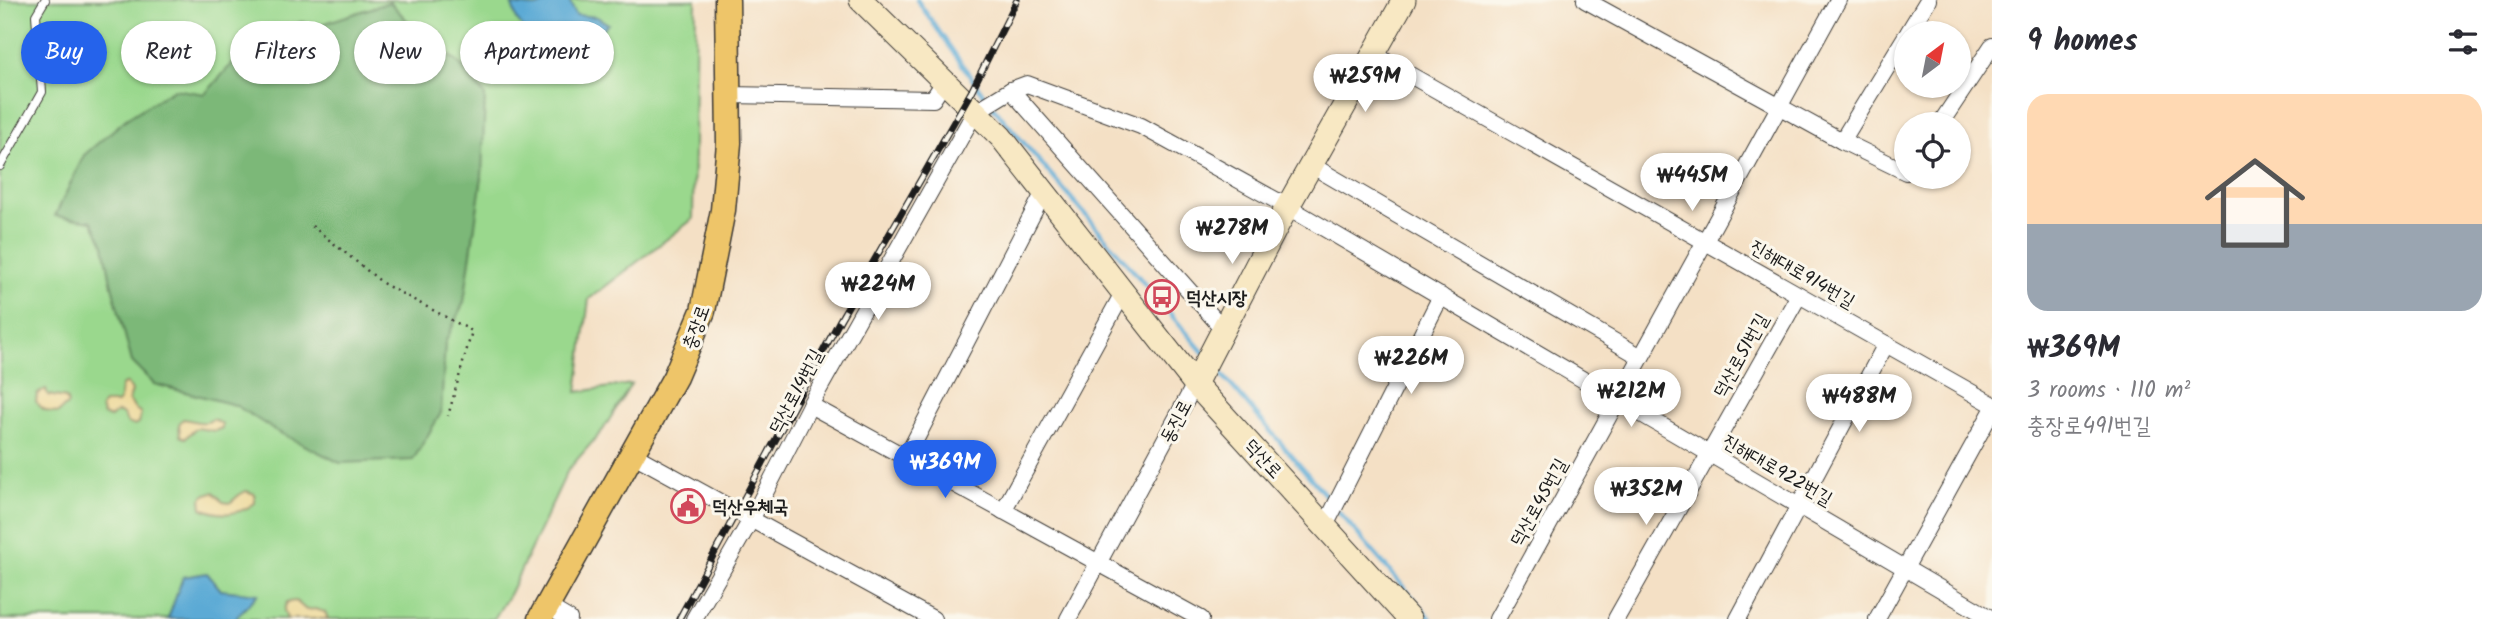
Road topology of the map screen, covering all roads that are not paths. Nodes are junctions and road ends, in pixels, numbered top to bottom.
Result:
1 (45, 0) edge
2 (727, 0) edge
3 (861, 0) edge
4 (1404, 0) edge
5 (1585, 0) edge
6 (1838, 0) edge
7 (1928, 0) edge
8 (1915, 21) edge
9 (1373, 54) junction
10 (1990, 54) edge
11 (1894, 56) edge
12 (944, 82) junction
13 (1011, 90) junction
14 (728, 94) junction
15 (1779, 107) junction
16 (975, 112) junction
17 (1949, 112) edge
18 (1842, 141) junction
19 (1311, 165) junction
20 (0, 166) edge
21 (1894, 166) edge
22 (1044, 192) junction
23 (1284, 214) junction
24 (1705, 242) junction
25 (1123, 293) junction
26 (1799, 295) junction
27 (1441, 296) junction
28 (1224, 330) junction
29 (1886, 344) junction
30 (1641, 357) junction
31 (1195, 384) junction
32 (1618, 400) junction
33 (1992, 404) edge
34 (810, 405) junction
35 (1992, 411) edge
36 (1709, 453) junction
37 (632, 454) junction
38 (906, 458) junction
39 (1799, 506) junction
40 (1003, 511) junction
41 (752, 518) junction
42 (1325, 526) junction
43 (1098, 563) junction
44 (1905, 568) junction
45 (543, 613) edge
46 (569, 619) edge
47 (694, 619) edge
48 (933, 619) edge
49 (1068, 619) edge
50 (1201, 619) edge
51 (1409, 619) edge
52 (1497, 619) edge
53 (1616, 619) edge
54 (1738, 619) edge
55 (1877, 619) edge
56 (1992, 619) edge

1 - 20 lane
2 - 14 main road, 충장로
3 - 12 street, 덕산로
4 - 9 street, 동진로
5 - 15 street
6 - 15 street, 덕산로45번길
7 - 8 street
9 - 19 street, 동진로
9 - 24 street, 진해대로914번길
10 - 17 street
11 - 18 street
12 - 14 street
12 - 16 street, 덕산로
13 - 16 street
13 - 23 street, 진해대로922번길
13 - 28 street
14 - 37 main road, 충장로
15 - 18 street
15 - 24 street, 덕산로45번길
16 - 22 street, 덕산로
16 - 34 street, 덕산로14번길
18 - 21 street
19 - 23 street, 동진로
19 - 30 street
22 - 25 street, 덕산로
22 - 38 street
23 - 27 street, 진해대로922번길
23 - 28 street, 동진로
24 - 26 street, 진해대로914번길
24 - 30 street, 덕산로45번길
25 - 31 street, 덕산로
25 - 40 street
26 - 29 street, 진해대로914번길
26 - 36 street, 덕산로51번길
27 - 32 street, 진해대로922번길
27 - 42 street
28 - 31 street, 동진로
29 - 33 street, 진해대로914번길
29 - 39 street
30 - 32 street, 덕산로45번길
31 - 42 street, 덕산로
31 - 43 street, 동진로
32 - 36 street, 진해대로922번길
32 - 52 street, 덕산로45번길
34 - 38 street
34 - 41 street, 덕산로14번길
35 - 44 street
36 - 39 street, 진해대로922번길
36 - 53 street, 덕산로51번길
37 - 41 street
37 - 45 main road, 충장로
38 - 40 street
39 - 44 street, 진해대로922번길
39 - 54 street
40 - 43 street
41 - 47 street, 덕산로14번길
41 - 48 street
42 - 51 street, 덕산로
43 - 49 street, 동진로
43 - 50 street
44 - 55 street
44 - 56 street, 진해대로922번길
45 - 46 street

